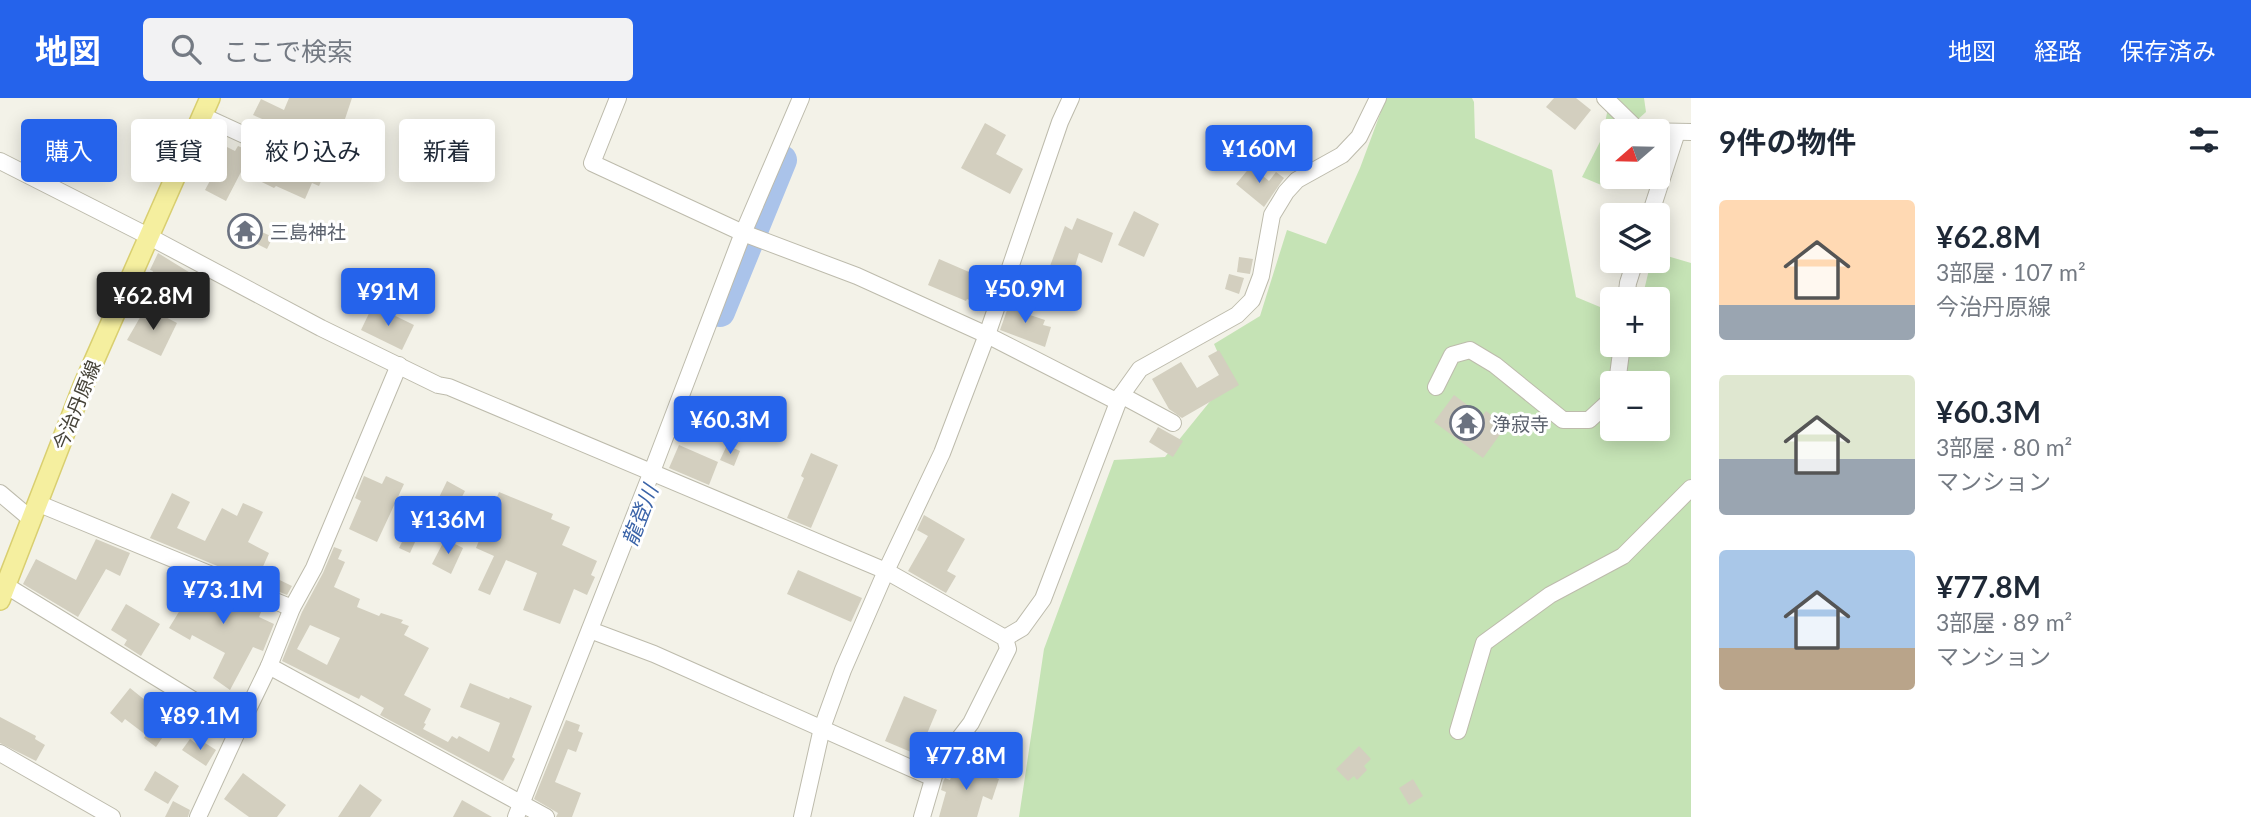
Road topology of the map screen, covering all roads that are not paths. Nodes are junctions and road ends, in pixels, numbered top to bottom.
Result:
1 (618, 98) edge
2 (801, 98) edge
3 (1070, 98) edge
4 (1378, 98) edge
5 (1605, 98) edge
6 (206, 107) edge
7 (241, 127) edge
8 (1684, 132) edge
9 (0, 161) edge
10 (1655, 203) edge
11 (743, 233) junction
12 (148, 236) junction
13 (987, 335) junction
14 (399, 365) junction
15 (1436, 387) dead end
16 (1119, 399) junction
17 (1600, 410) edge
18 (1173, 423) dead end
19 (651, 474) junction
20 (1691, 488) edge
21 (0, 493) edge
22 (35, 511) junction
23 (886, 571) junction
24 (3, 593) edge
25 (292, 608) junction
26 (590, 630) junction
27 (1005, 638) junction
28 (269, 666) junction
29 (822, 727) junction
30 (239, 728) junction
31 (1458, 731) dead end
32 (0, 753) edge
33 (933, 778) junction
34 (518, 811) edge
35 (112, 817) edge
36 (198, 817) edge
37 (546, 817) edge
38 (802, 817) edge
39 (922, 817) edge

1 - 11 street
2 - 11 street
3 - 13 street
4 - 16 street
5 - 8 street
6 - 7 street
6 - 12 main road, 今治丹原線
8 - 10 street
9 - 12 street
11 - 13 street
11 - 19 street
12 - 14 street
12 - 22 main road, 今治丹原線
13 - 16 street
13 - 23 street
14 - 19 street
14 - 25 street
15 - 17 street
16 - 18 street
16 - 27 street
19 - 23 street
19 - 26 street
20 - 31 street
21 - 22 street
22 - 24 main road, 今治丹原線
22 - 25 street
23 - 27 street
23 - 29 street
24 - 30 street
25 - 28 street
26 - 29 street
26 - 34 street
27 - 33 street
28 - 30 street
28 - 34 street
29 - 33 street
29 - 38 street
30 - 36 street
32 - 35 street
33 - 39 street
34 - 37 street

